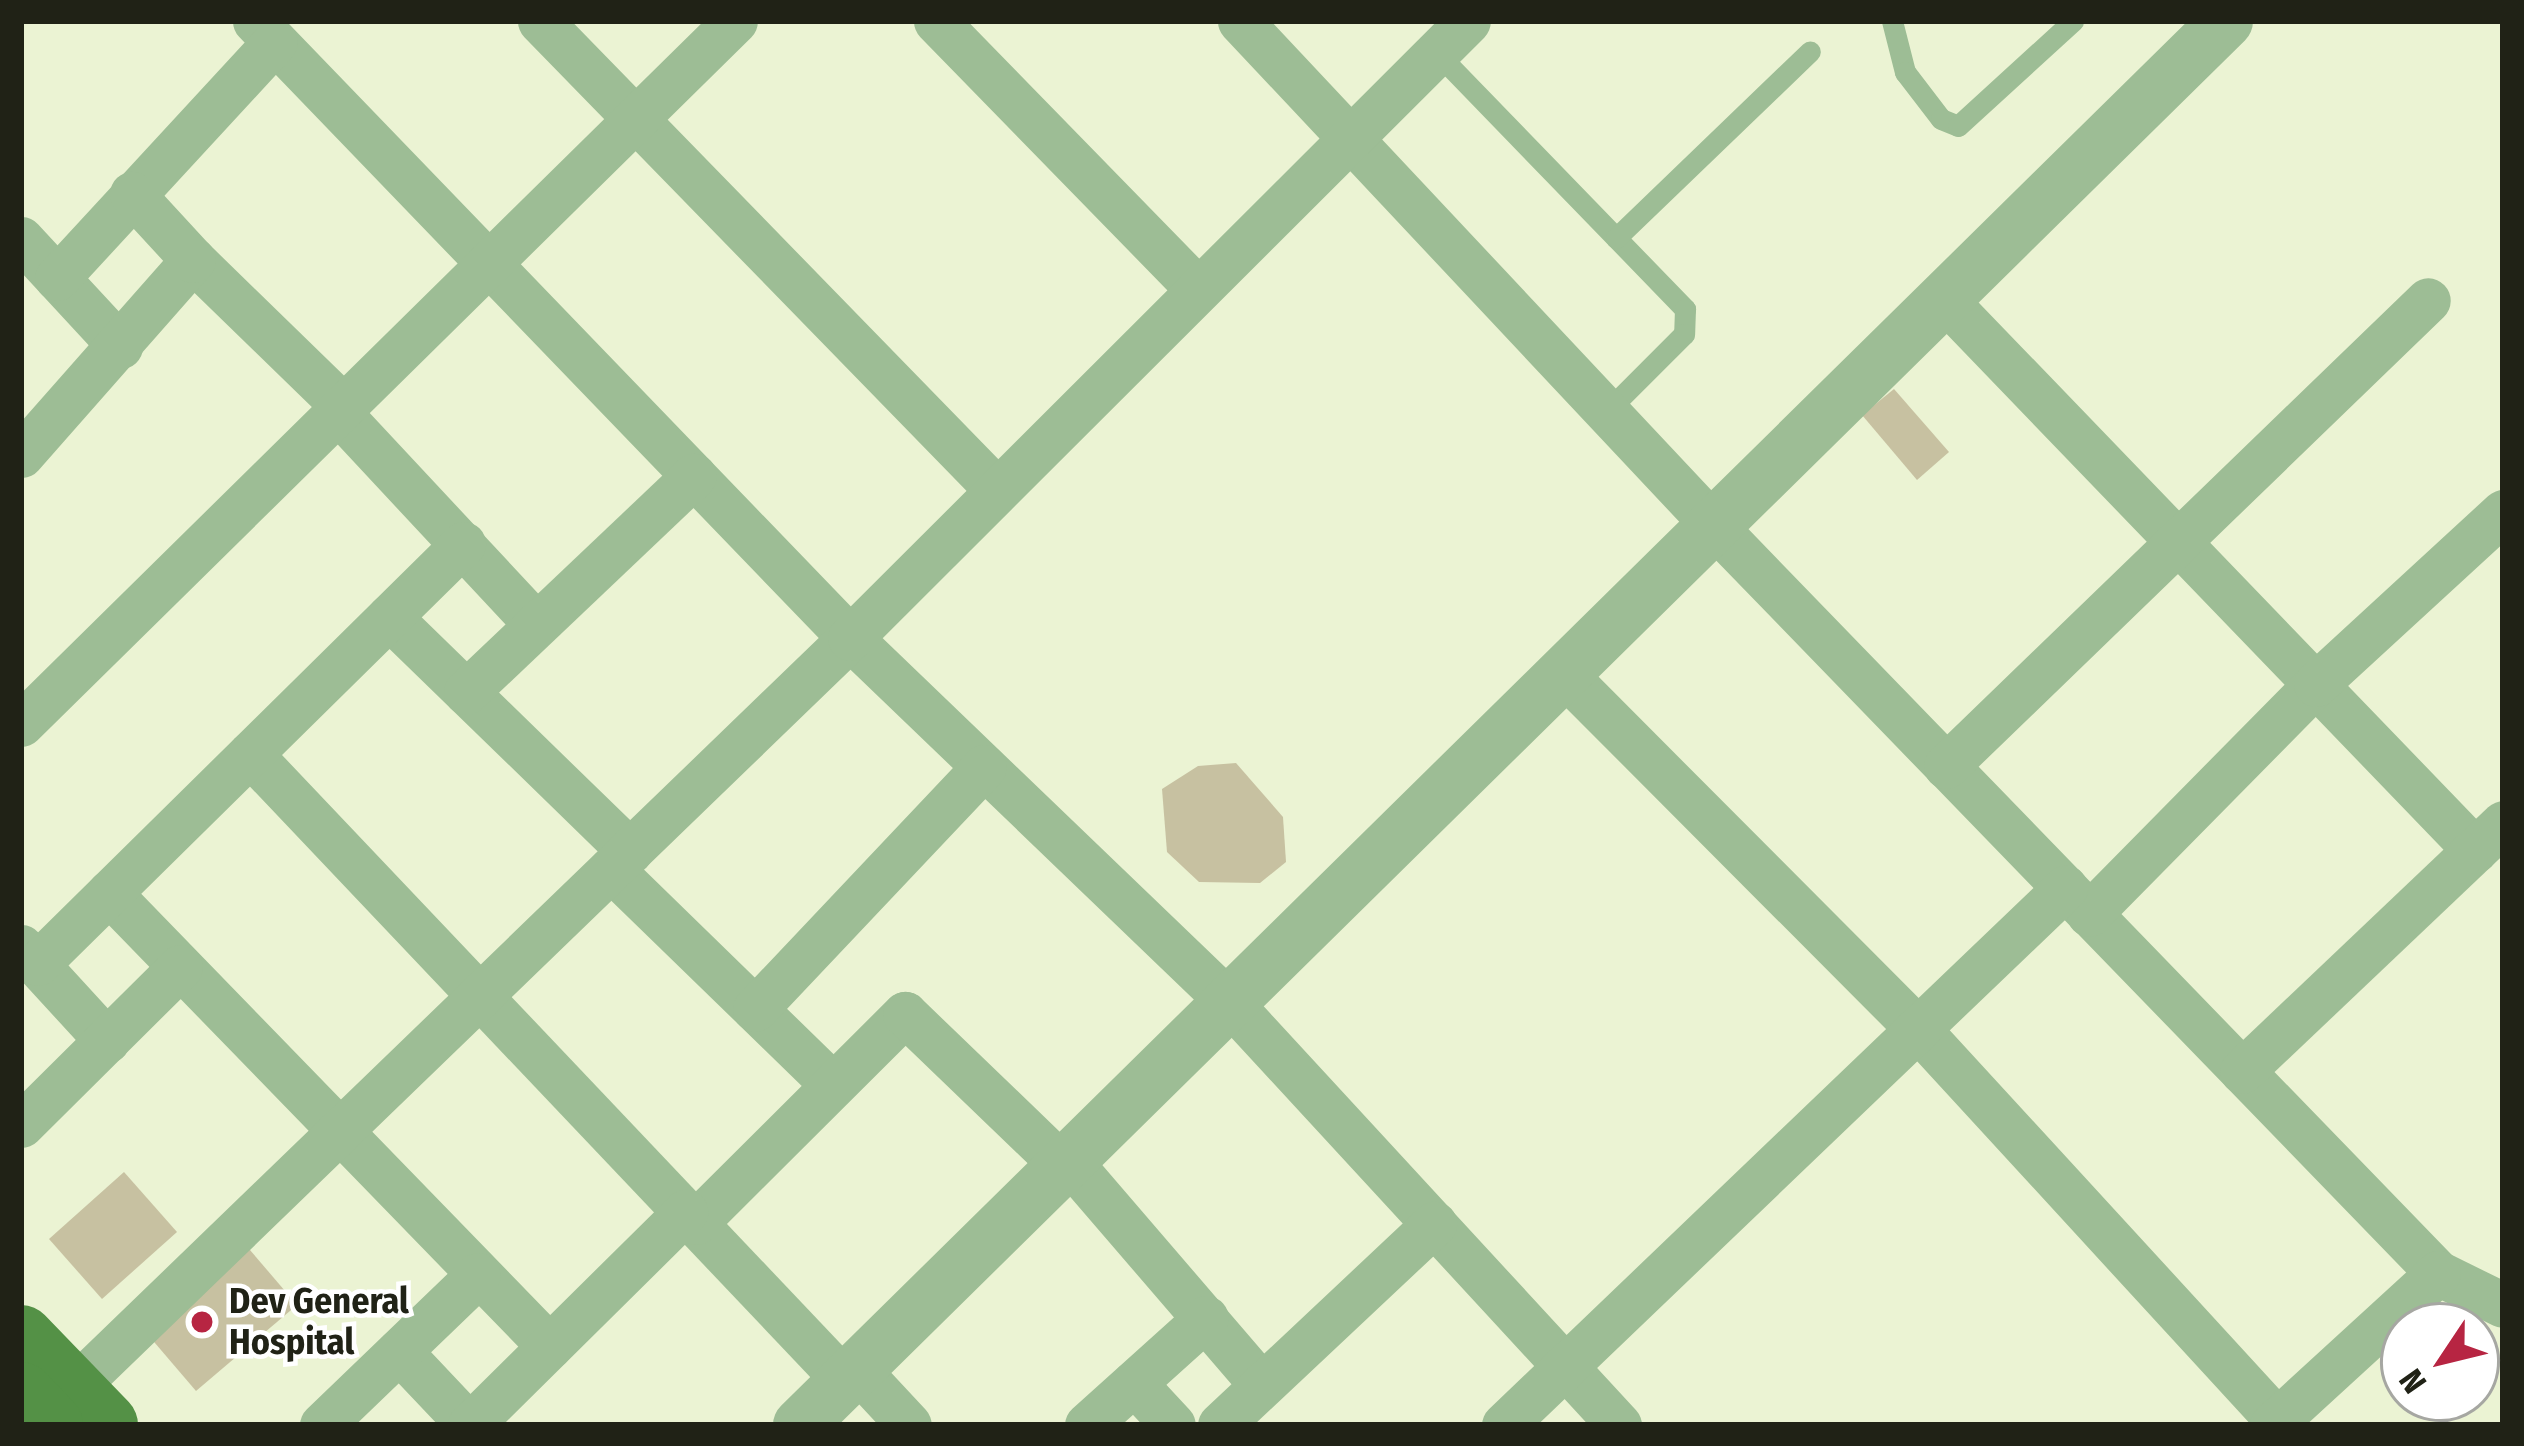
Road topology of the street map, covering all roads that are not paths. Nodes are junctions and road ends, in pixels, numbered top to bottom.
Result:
1 (540, 21) edge
2 (735, 21) edge
3 (936, 21) edge
4 (1240, 21) edge
5 (1892, 21) edge
6 (2073, 21) edge
7 (2226, 21) edge
8 (265, 31) edge
9 (1452, 36) edge
10 (1810, 51) dead end
11 (637, 119) junction
12 (1349, 135) junction
13 (132, 194) junction
14 (1616, 238) junction
15 (21, 239) edge
16 (193, 260) junction
17 (491, 266) junction
18 (57, 278) junction
19 (1197, 289) junction
20 (1945, 300) junction
21 (2428, 300) dead end
22 (120, 346) junction
23 (342, 411) junction
24 (1607, 411) junction
25 (21, 455) edge
26 (694, 476) junction
27 (997, 490) junction
28 (2503, 512) edge
29 (1716, 528) junction
30 (2180, 542) junction
31 (463, 544) junction
32 (389, 617) junction
33 (534, 622) junction
34 (850, 638) junction
35 (1565, 675) junction
36 (2316, 684) junction
37 (466, 692) junction
38 (21, 724) edge
39 (250, 754) junction
40 (1946, 766) junction
41 (984, 767) junction
42 (2489, 837) edge
43 (620, 860) junction
44 (109, 893) junction
45 (2077, 901) junction
46 (29, 955) edge
47 (180, 967) junction
48 (482, 995) junction
49 (1230, 1003) junction
50 (755, 1009) junction
51 (1918, 1029) junction
52 (107, 1041) junction
53 (2242, 1070) junction
54 (831, 1083) junction
55 (21, 1125) edge
56 (339, 1132) junction
57 (1066, 1163) junction
58 (690, 1217) junction
59 (1434, 1224) junction
60 (2438, 1273) junction
61 (478, 1274) junction
62 (2503, 1305) edge
63 (1206, 1318) junction
64 (21, 1338) edge
65 (549, 1346) junction
66 (399, 1351) junction
67 (1565, 1367) junction
68 (851, 1375) junction
69 (1134, 1383) junction
70 (1260, 1383) junction
71 (56, 1412) edge
72 (2275, 1423) edge
73 (322, 1425) edge
74 (469, 1425) edge
75 (800, 1425) edge
76 (909, 1425) edge
77 (1087, 1425) edge
78 (1173, 1425) edge
79 (1220, 1425) edge
80 (1504, 1425) edge
81 (1619, 1425) edge

1 - 11 street
2 - 11 street
3 - 19 street
4 - 12 street
5 - 6 lane
7 - 20 street
8 - 13 street
8 - 17 street
9 - 12 street
9 - 14 lane
10 - 14 lane
11 - 17 street
11 - 27 street
12 - 19 street
12 - 24 street
13 - 16 street
13 - 18 street
14 - 24 lane
15 - 18 street
16 - 22 street
16 - 23 street
17 - 23 street
17 - 26 street
18 - 22 street
19 - 27 street
20 - 29 street
20 - 30 street
21 - 30 street
22 - 25 street
23 - 31 street
23 - 38 street
24 - 29 street
26 - 33 street
26 - 34 street
27 - 34 street
28 - 36 street
29 - 35 street
29 - 40 street
30 - 36 street
30 - 40 street
31 - 32 street
31 - 33 street
32 - 37 street
32 - 39 street
33 - 37 street
34 - 41 street
34 - 43 street
35 - 49 street
35 - 51 street
36 - 42 street
36 - 45 street
37 - 43 street
39 - 44 street
39 - 48 street
40 - 45 street
41 - 49 street
41 - 50 street
42 - 53 street
43 - 48 street
43 - 50 street
44 - 46 street
44 - 47 street
45 - 51 street
45 - 53 street
46 - 52 street
47 - 52 street
47 - 56 street
48 - 56 street
48 - 58 street
49 - 57 street
49 - 59 street
50 - 54 street
51 - 67 street
51 - 72 street
52 - 55 street
53 - 60 street
54 - 57 street
54 - 58 street
56 - 61 street
56 - 71 street
57 - 63 street
57 - 68 street
58 - 65 street
58 - 68 street
59 - 67 street
59 - 70 street
60 - 62 street
60 - 72 street
61 - 65 street
61 - 66 street
63 - 69 street
63 - 70 street
64 - 71 main road
65 - 74 street
66 - 73 street
66 - 74 street
67 - 80 street
67 - 81 street
68 - 75 street
68 - 76 street
69 - 77 street
69 - 78 street
70 - 79 street

